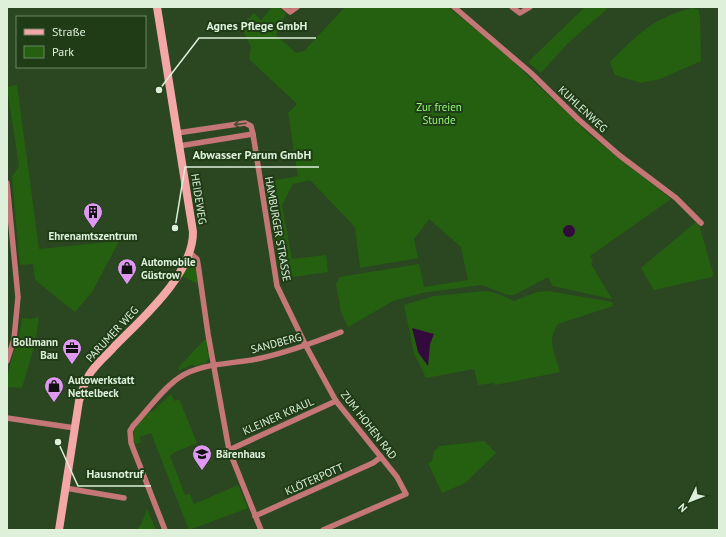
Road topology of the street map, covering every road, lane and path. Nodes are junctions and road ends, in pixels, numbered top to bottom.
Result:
1 (157, 7) edge
2 (284, 7) edge
3 (297, 7) edge
4 (455, 7) edge
5 (512, 7) edge
6 (530, 7) edge
7 (177, 134) junction
8 (253, 134) junction
9 (179, 146) junction
10 (7, 183) edge
11 (701, 223) dead end
12 (189, 252) junction
13 (341, 332) dead end
14 (306, 346) junction
15 (7, 361) edge
16 (214, 366) junction
17 (336, 401) junction
18 (7, 418) edge
19 (75, 428) junction
20 (229, 450) junction
21 (381, 457) junction
22 (65, 488) junction
23 (124, 498) dead end
24 (255, 516) junction
25 (59, 530) edge
26 (165, 530) edge
27 (261, 530) edge
28 (323, 530) edge

1 - 7 street, HEIDEWEG
2 - 3 street
4 - 11 street, KUHLENWEG
5 - 6 street
8 -> 7 street
7 - 9 street, HEIDEWEG
8 - 9 street
8 - 14 street, HAMBURGER STRASSE
9 - 12 street, HEIDEWEG
10 - 15 street
12 - 16 street
12 - 19 street, PARUMER WEG
13 - 14 street, SANDBERG
14 - 16 street, SANDBERG
14 - 17 street, ZUM HOHEN RAD
16 - 20 street
16 - 26 street, SANDBERG
17 - 20 street, KLEINER KRAUL
17 - 21 street, ZUM HOHEN RAD
18 - 19 street
19 - 22 street, PARUMER WEG
20 - 24 street
21 - 24 street, KLÖTERPOTT
21 - 28 street, ZUM HOHEN RAD
22 - 23 street
22 - 25 street, PARUMER WEG
24 - 27 street

